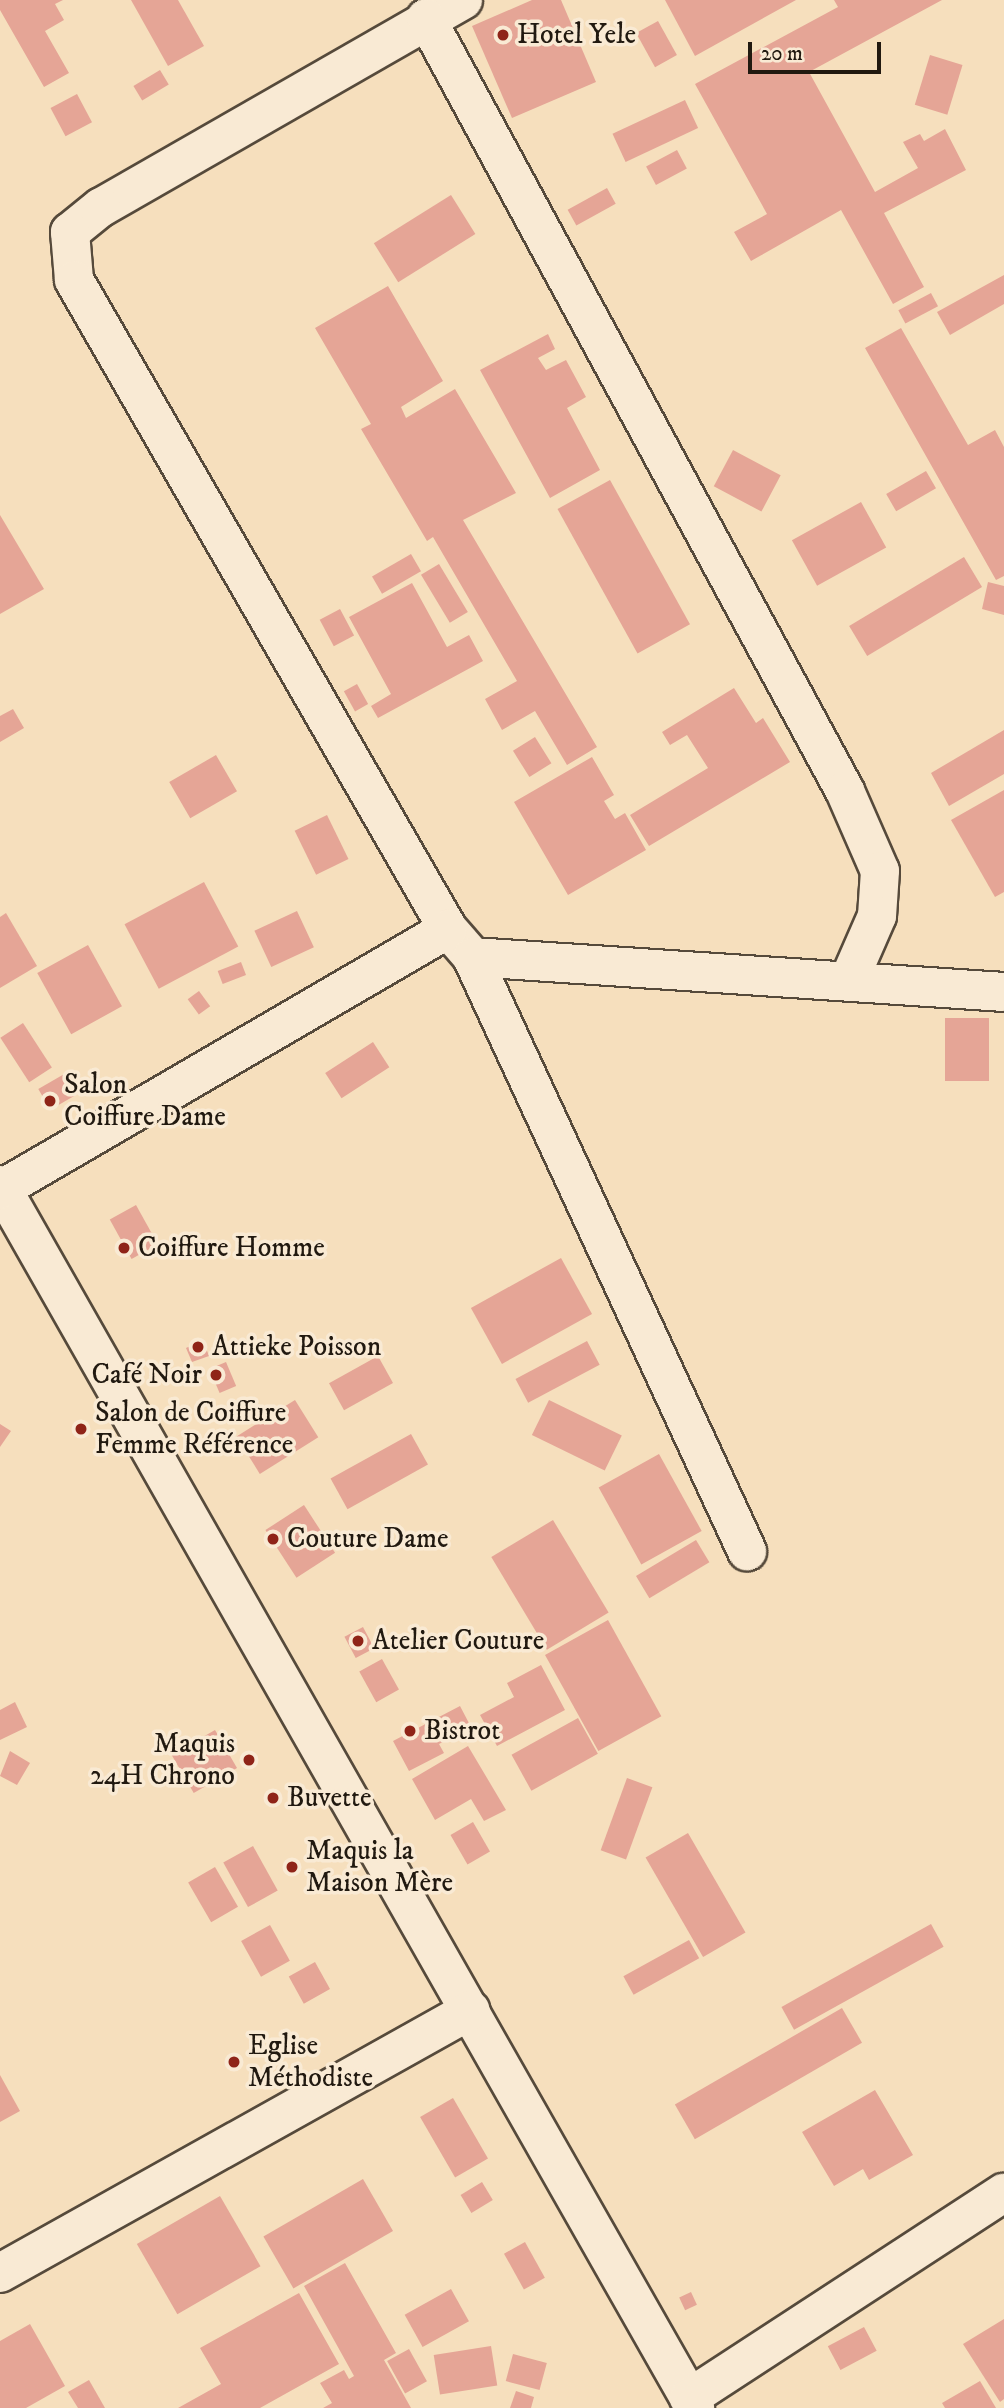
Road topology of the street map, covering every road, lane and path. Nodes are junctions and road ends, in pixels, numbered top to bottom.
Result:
1 (463, 0) edge
2 (426, 18) junction
3 (460, 943) junction
4 (849, 980) junction
5 (1004, 992) edge
6 (1, 1188) edge
7 (747, 1551) dead end
8 (471, 2010) junction
9 (1004, 2193) edge
10 (0, 2273) edge
11 (692, 2403) edge

1 - 2 street
2 - 3 street
2 - 4 street
3 - 4 street
3 - 6 street
3 - 7 street
4 - 5 street
6 - 8 street
8 - 10 street
8 - 11 street
9 - 11 street

